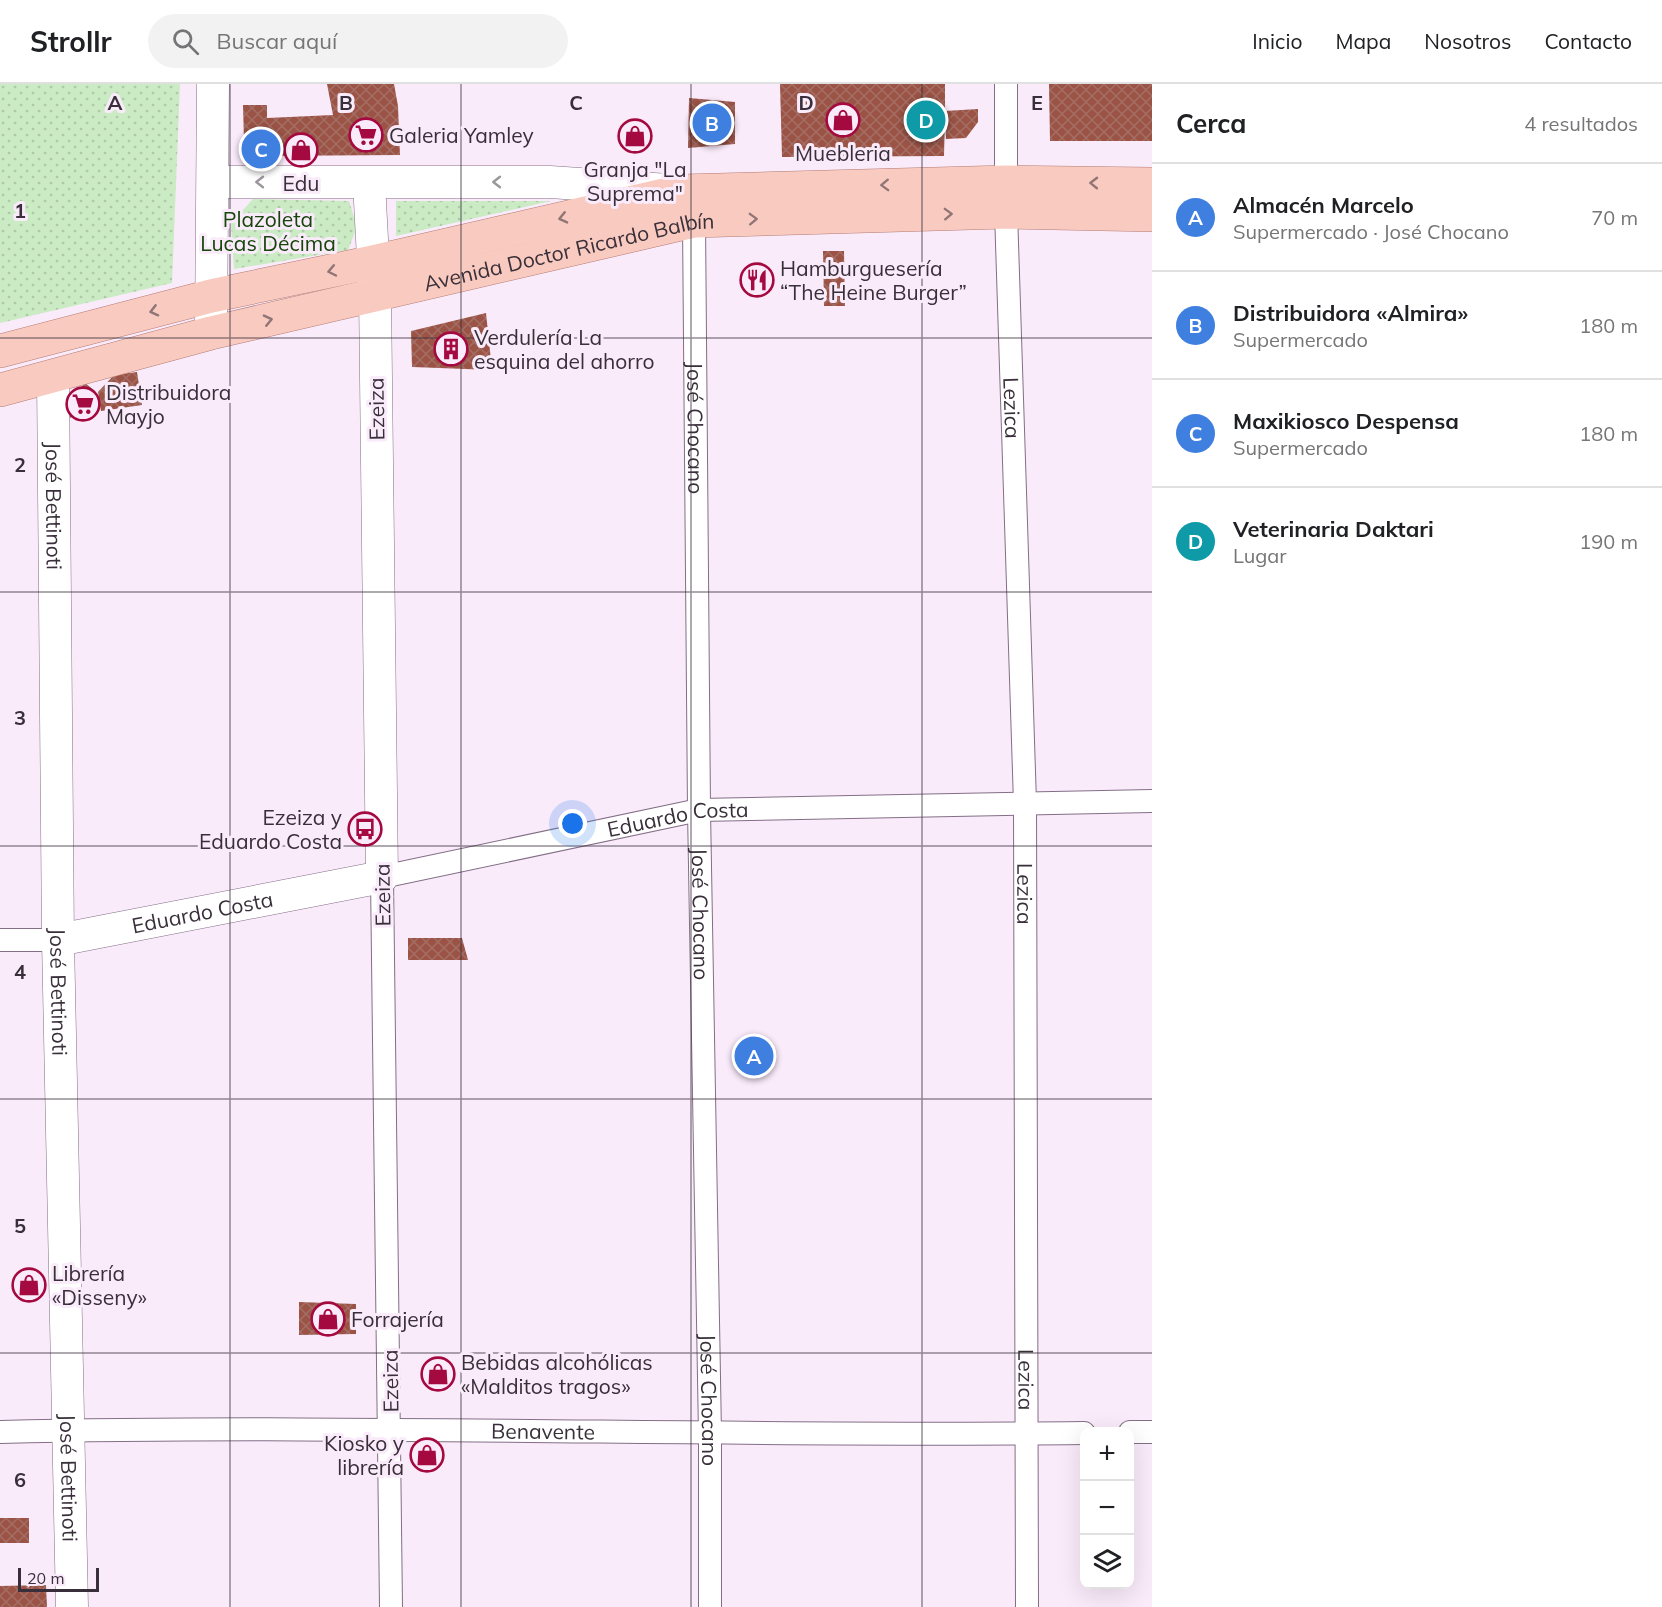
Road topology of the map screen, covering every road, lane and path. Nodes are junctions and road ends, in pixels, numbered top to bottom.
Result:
1 (213, 84) edge
2 (1006, 84) edge
3 (214, 182) junction
4 (369, 183) junction
5 (1152, 184) edge
6 (681, 191) junction
7 (1006, 197) junction
8 (1152, 214) edge
9 (694, 221) junction
10 (374, 262) junction
11 (375, 294) junction
12 (211, 296) junction
13 (211, 333) junction
14 (0, 351) edge
15 (53, 376) junction
16 (0, 390) edge
17 (1152, 801) edge
18 (1025, 803) junction
19 (699, 810) junction
20 (382, 878) junction
21 (0, 940) edge
22 (58, 940) junction
23 (390, 1430) junction
24 (70, 1431) junction
25 (0, 1432) edge
26 (1134, 1432) edge
27 (1152, 1432) edge
28 (1026, 1433) junction
29 (1080, 1433) edge
30 (710, 1434) junction
31 (72, 1607) edge
32 (391, 1607) edge
33 (710, 1607) edge
34 (1027, 1607) edge

1 - 3 street
2 - 7 street, Lezica
4 -> 3 street, Avenida Doctor Ricardo Balbín
3 - 12 street
6 -> 4 street, Avenida Doctor Ricardo Balbín
4 - 10 street, Ezeiza
5 -> 7 main road, Avenida Doctor Ricardo Balbín
7 -> 6 main road, Avenida Doctor Ricardo Balbín
6 -> 10 main road, Avenida Doctor Ricardo Balbín
7 - 8 main road, Avenida Doctor Ricardo Balbín
9 -> 7 main road, Avenida Doctor Ricardo Balbín
7 - 18 street, Lezica
9 - 11 main road, Avenida Doctor Ricardo Balbín
9 - 19 street, José Chocano
10 - 11 street, Ezeiza
10 -> 12 main road, Avenida Doctor Ricardo Balbín
13 -> 11 main road, Avenida Doctor Ricardo Balbín
11 - 20 street, Ezeiza
12 - 13 street
12 -> 14 main road, Avenida Doctor Ricardo Balbín
13 - 15 main road, Avenida Doctor Ricardo Balbín
15 - 16 main road, Avenida Doctor Ricardo Balbín
15 - 22 street, José Bettinoti
17 - 18 street, Eduardo Costa
18 - 19 street, Eduardo Costa
18 - 28 street, Lezica
19 - 20 street, Eduardo Costa
19 - 30 street, José Chocano
20 - 22 street, Eduardo Costa
20 - 23 street, Ezeiza
21 - 22 street, Eduardo Costa
22 - 24 street, José Bettinoti
23 - 24 street, Benavente
23 - 30 street, Benavente
23 - 32 street, Ezeiza
24 - 25 street, Benavente
24 - 31 street, José Bettinoti
26 - 27 street
28 - 29 street, Benavente
28 - 30 street, Benavente
28 - 34 street, Lezica
30 - 33 street, José Chocano

